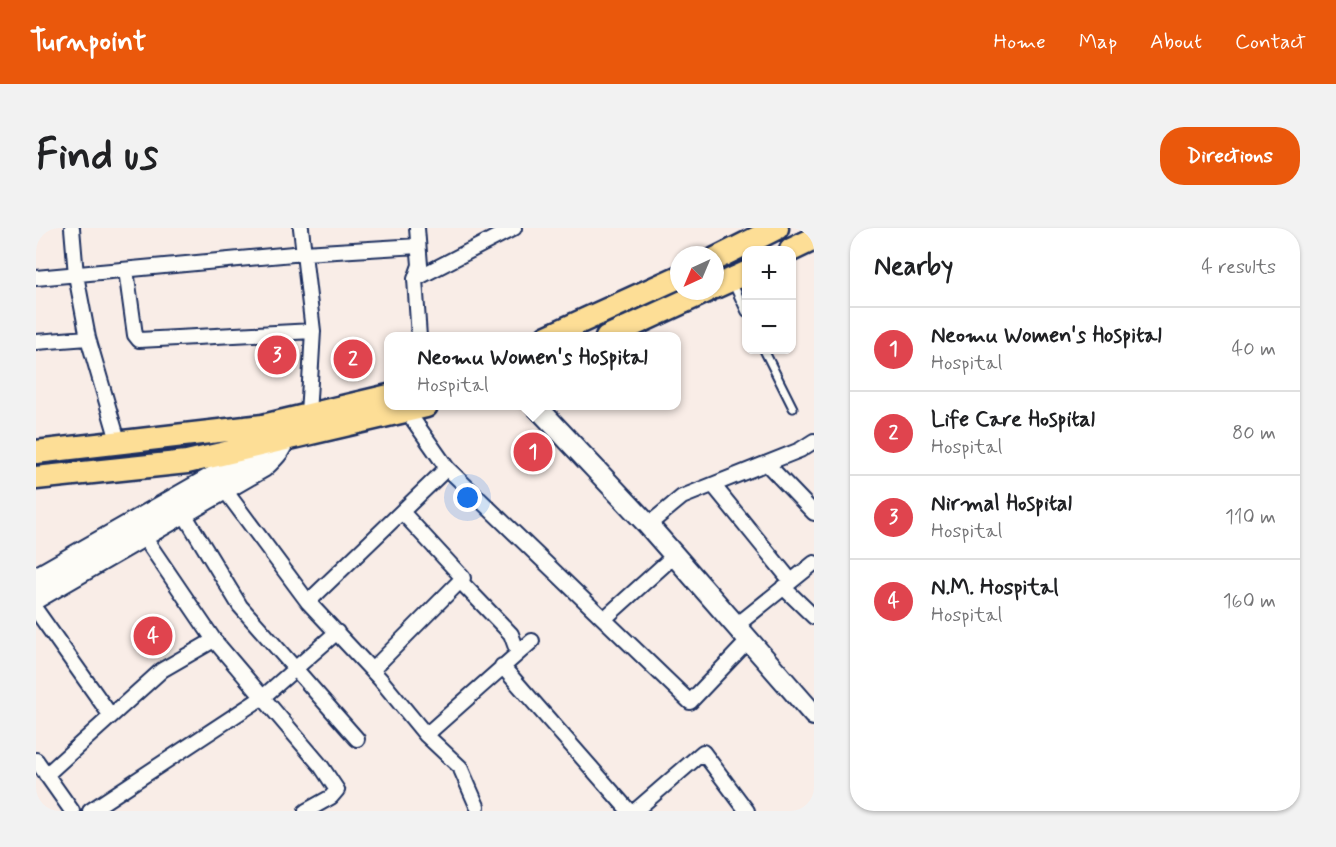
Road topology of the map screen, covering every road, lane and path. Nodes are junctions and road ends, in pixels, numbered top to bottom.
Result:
1 (72, 228) edge
2 (301, 228) edge
3 (417, 228) edge
4 (514, 228) edge
5 (777, 228) edge
6 (814, 239) edge
7 (418, 246) junction
8 (796, 248) edge
9 (304, 253) junction
10 (724, 254) edge
11 (126, 270) junction
12 (76, 275) junction
13 (36, 278) edge
14 (415, 279) junction
15 (731, 280) edge
16 (670, 281) edge
17 (687, 300) edge
18 (742, 302) edge
19 (313, 331) junction
20 (419, 332) edge
21 (556, 332) edge
22 (616, 332) edge
23 (88, 338) junction
24 (36, 342) edge
25 (767, 354) edge
26 (384, 397) edge
27 (792, 408) dead end
28 (404, 410) edge
29 (417, 410) edge
30 (541, 410) edge
31 (308, 415) junction
32 (285, 430) junction
33 (262, 435) junction
34 (814, 441) edge
35 (119, 444) junction
36 (36, 452) edge
37 (767, 464) junction
38 (447, 468) junction
39 (36, 478) edge
40 (714, 486) junction
41 (224, 489) junction
42 (402, 512) junction
43 (814, 513) edge
44 (184, 514) junction
45 (648, 525) junction
46 (144, 537) junction
47 (675, 555) junction
48 (814, 563) edge
49 (36, 578) edge
50 (460, 581) junction
51 (787, 584) junction
52 (36, 598) edge
53 (308, 602) junction
54 (36, 610) edge
55 (814, 617) edge
56 (604, 619) junction
57 (337, 632) junction
58 (744, 632) junction
59 (214, 640) junction
60 (532, 641) dead end
61 (518, 653) junction
62 (502, 666) junction
63 (296, 669) junction
64 (372, 670) junction
65 (263, 697) junction
66 (814, 715) edge
67 (111, 716) junction
68 (426, 735) junction
69 (357, 739) dead end
70 (36, 760) edge
71 (46, 774) junction
72 (68, 806) edge
73 (475, 810) edge
74 (54, 811) edge
75 (90, 811) edge
76 (306, 811) edge
77 (630, 811) edge
78 (635, 811) edge
79 (747, 811) edge

1 - 12 street
2 - 9 street
3 - 7 street
4 - 14 street
5 - 10 main road
6 - 8 main road
7 - 9 street
7 - 14 street
9 - 11 street
9 - 19 street
11 - 12 street
11 - 19 street
12 - 13 street
12 - 23 street
14 - 20 street
15 - 18 lane
16 - 21 main road
17 - 22 main road
19 - 31 street
23 - 24 street
23 - 35 street
25 - 27 lane
26 - 31 main road
28 - 32 main road
29 - 38 street
30 - 45 main road
31 - 32 main road
32 - 33 main road
32 - 41 main road
33 - 35 main road
33 - 39 main road
33 - 49 main road
34 - 37 street
35 - 36 main road
37 - 40 street
37 - 43 street
38 - 42 street
38 - 56 street
40 - 45 street
40 - 51 street
41 - 44 main road
41 - 53 street
42 - 50 street
42 - 53 street
44 - 46 main road
44 - 63 street
45 - 47 main road
46 - 52 main road
46 - 59 street
47 - 56 street
47 - 58 main road
48 - 51 street
50 - 61 street
50 - 64 street
51 - 55 street
51 - 58 street
53 - 57 street
54 - 67 street
56 - 58 street
57 - 63 street
57 - 64 street
58 - 66 main road
59 - 65 street
59 - 67 street
60 - 61 street
61 - 62 street
62 - 68 street
62 - 77 street
63 - 65 street
63 - 69 street
64 - 68 street
65 - 75 street
65 - 76 street
67 - 71 street
68 - 73 street
70 - 71 street
71 - 72 street
72 - 74 street
78 - 79 street

